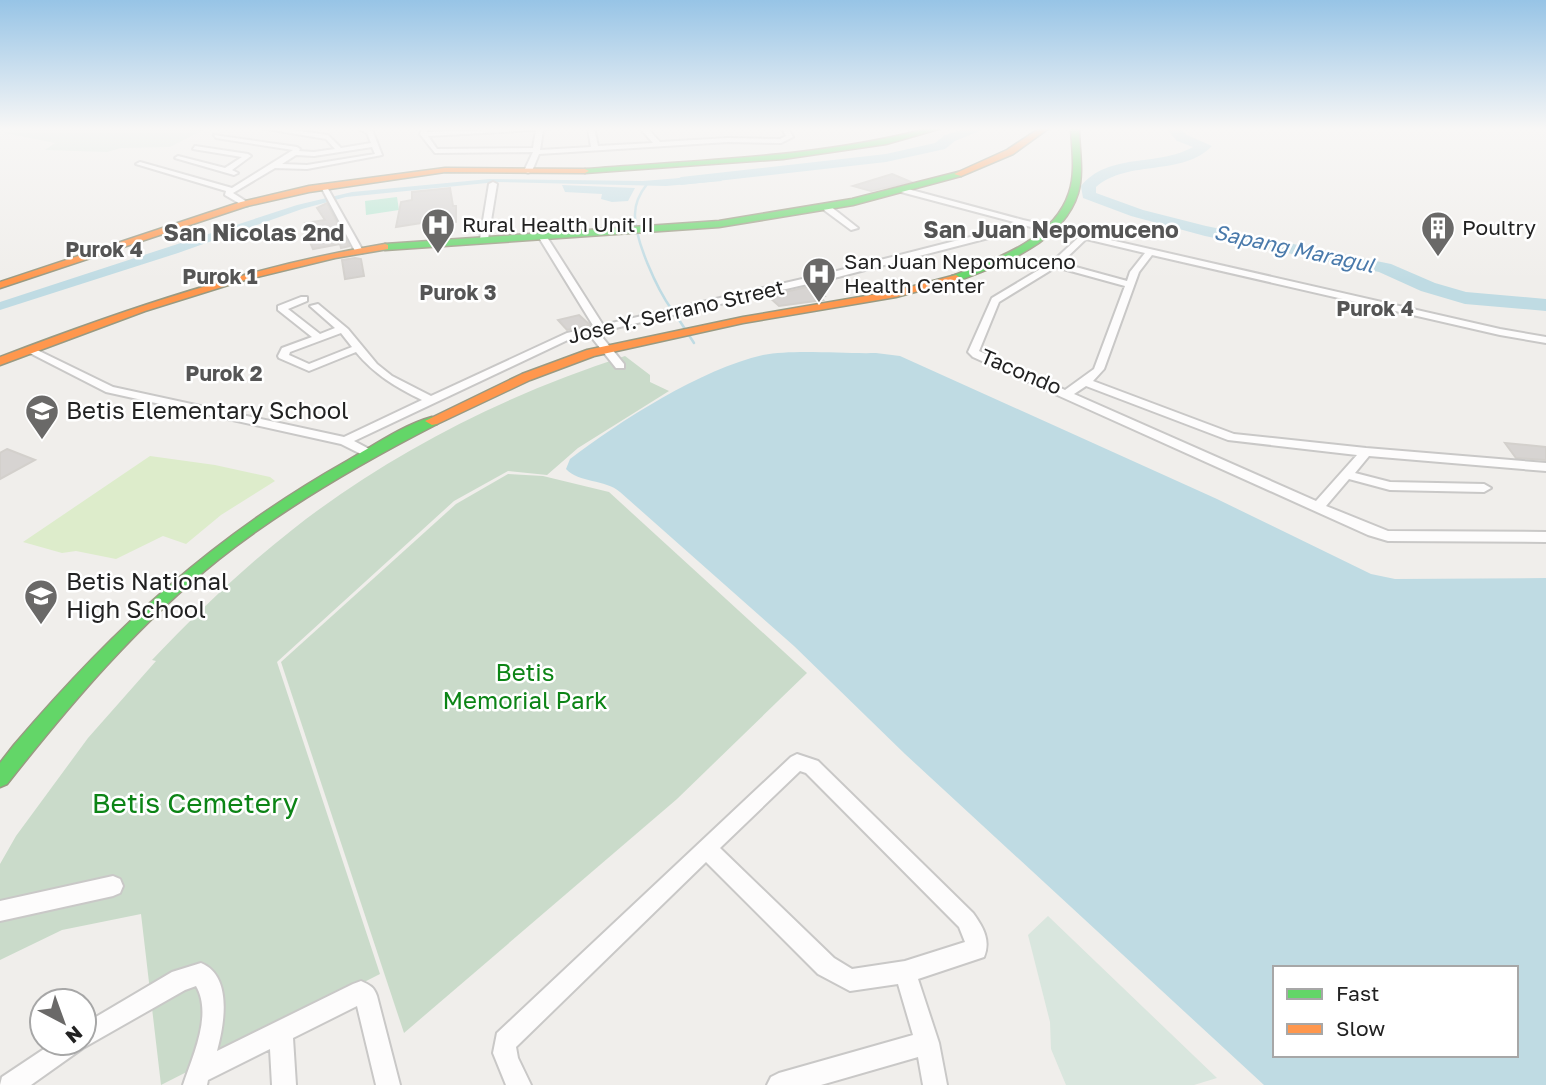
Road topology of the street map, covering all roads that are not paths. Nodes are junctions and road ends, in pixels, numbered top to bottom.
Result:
1 (192, 179) edge
2 (254, 179) edge
3 (403, 179) edge
4 (941, 179) edge
5 (1074, 179) edge
6 (493, 184) dead end
7 (232, 190) junction
8 (904, 190) junction
9 (328, 194) junction
10 (244, 204) junction
11 (827, 208) junction
12 (1021, 222) junction
13 (1049, 227) junction
14 (854, 228) dead end
15 (542, 236) junction
16 (1085, 236) junction
17 (484, 239) junction
18 (359, 251) junction
19 (1150, 252) junction
20 (1055, 264) junction
21 (0, 285) edge
22 (1130, 285) junction
23 (304, 299) dead end
24 (315, 306) dead end
25 (595, 328) junction
26 (340, 330) junction
27 (318, 337) junction
28 (1546, 340) edge
29 (358, 348) junction
30 (605, 349) junction
31 (29, 350) junction
32 (0, 361) edge
33 (620, 366) dead end
34 (1086, 382) junction
35 (1065, 395) junction
36 (430, 400) junction
37 (345, 441) junction
38 (1366, 452) junction
39 (367, 453) junction
40 (1546, 467) edge
41 (1349, 475) junction
42 (1484, 488) dead end
43 (1319, 506) junction
44 (1546, 537) edge
45 (0, 778) edge
46 (707, 849) junction
47 (113, 886) dead end
48 (0, 911) edge
49 (905, 972) junction
50 (98, 1029) edge
51 (281, 1032) junction
52 (927, 1043) junction
53 (53, 1057) edge
54 (196, 1079) edge
55 (10, 1085) edge
56 (284, 1085) edge
57 (388, 1085) edge
58 (519, 1085) edge
59 (779, 1085) edge
60 (935, 1085) edge

1 - 7 street
2 - 7 street
3 - 9 street
4 - 8 street
5 - 13 street
6 - 17 street
7 - 10 street
8 - 11 street
8 - 12 street
9 - 10 street
9 - 18 street
10 - 21 street
11 - 14 street
11 - 15 street
12 - 13 street
12 - 25 street, Jose Y. Serrano Street
13 - 16 street
13 - 30 street
15 - 17 street
15 - 25 street
16 - 19 street
16 - 20 street, Tacondo
17 - 18 street
18 - 31 street
19 - 22 street, Tacondo
19 - 28 street
20 - 22 street
20 - 35 street, Tacondo
22 - 34 street, Tacondo
23 - 27 street
24 - 26 street
25 - 30 street
25 - 36 street, Jose Y. Serrano Street
26 - 27 street
26 - 29 street
27 - 29 street
29 - 36 street
30 - 33 street
30 - 39 street
31 - 32 street
31 - 37 street
34 - 35 street, Tacondo
34 - 38 street
35 - 43 street
36 - 37 street, Jose Y. Serrano Street
37 - 39 street
38 - 40 street
38 - 41 street
39 - 45 street
41 - 42 street
41 - 43 street
43 - 44 street
46 - 49 street
46 - 49 street
46 - 58 street
47 - 48 street
49 - 52 street
50 - 54 street
51 - 54 street
51 - 56 street
51 - 57 street
52 - 59 street
52 - 60 street
53 - 55 street

